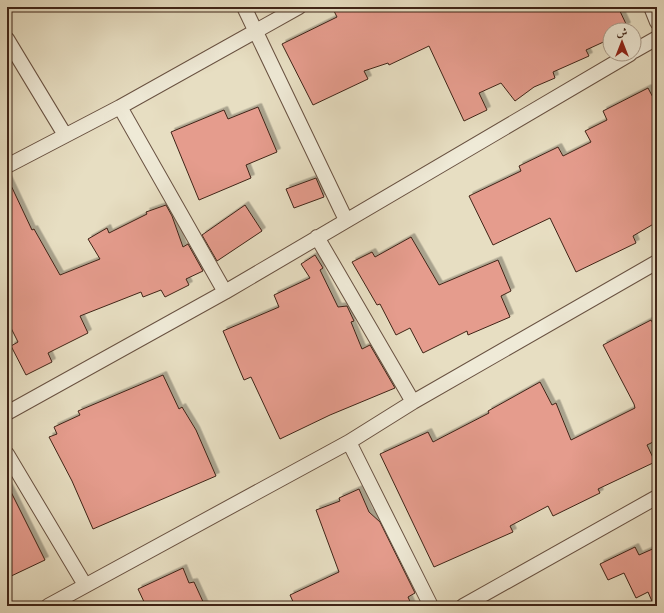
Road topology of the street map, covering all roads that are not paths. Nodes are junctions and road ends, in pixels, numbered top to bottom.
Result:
1 (244, 7) edge
2 (299, 7) edge
3 (651, 7) edge
4 (657, 22) edge
5 (254, 32) junction
6 (657, 38) edge
7 (7, 39) edge
8 (642, 46) edge
9 (616, 62) edge
10 (120, 107) junction
11 (65, 135) junction
12 (7, 166) edge
13 (346, 220) junction
14 (317, 237) junction
15 (657, 262) edge
16 (225, 292) junction
17 (414, 402) junction
18 (7, 413) edge
19 (349, 442) junction
20 (7, 454) edge
21 (657, 497) edge
22 (85, 585) junction
23 (48, 606) edge
24 (431, 606) edge
25 (463, 606) edge

1 - 5 street
2 - 5 street
3 - 4 street
5 - 10 street
5 - 13 street
6 - 8 street
7 - 11 street
9 - 13 street
10 - 11 street
10 - 16 street
11 - 12 street
13 - 14 street
14 - 16 street
14 - 17 street
15 - 17 street
16 - 18 street
17 - 19 street
19 - 22 street
19 - 24 street
20 - 22 street
21 - 25 street
22 - 23 street

